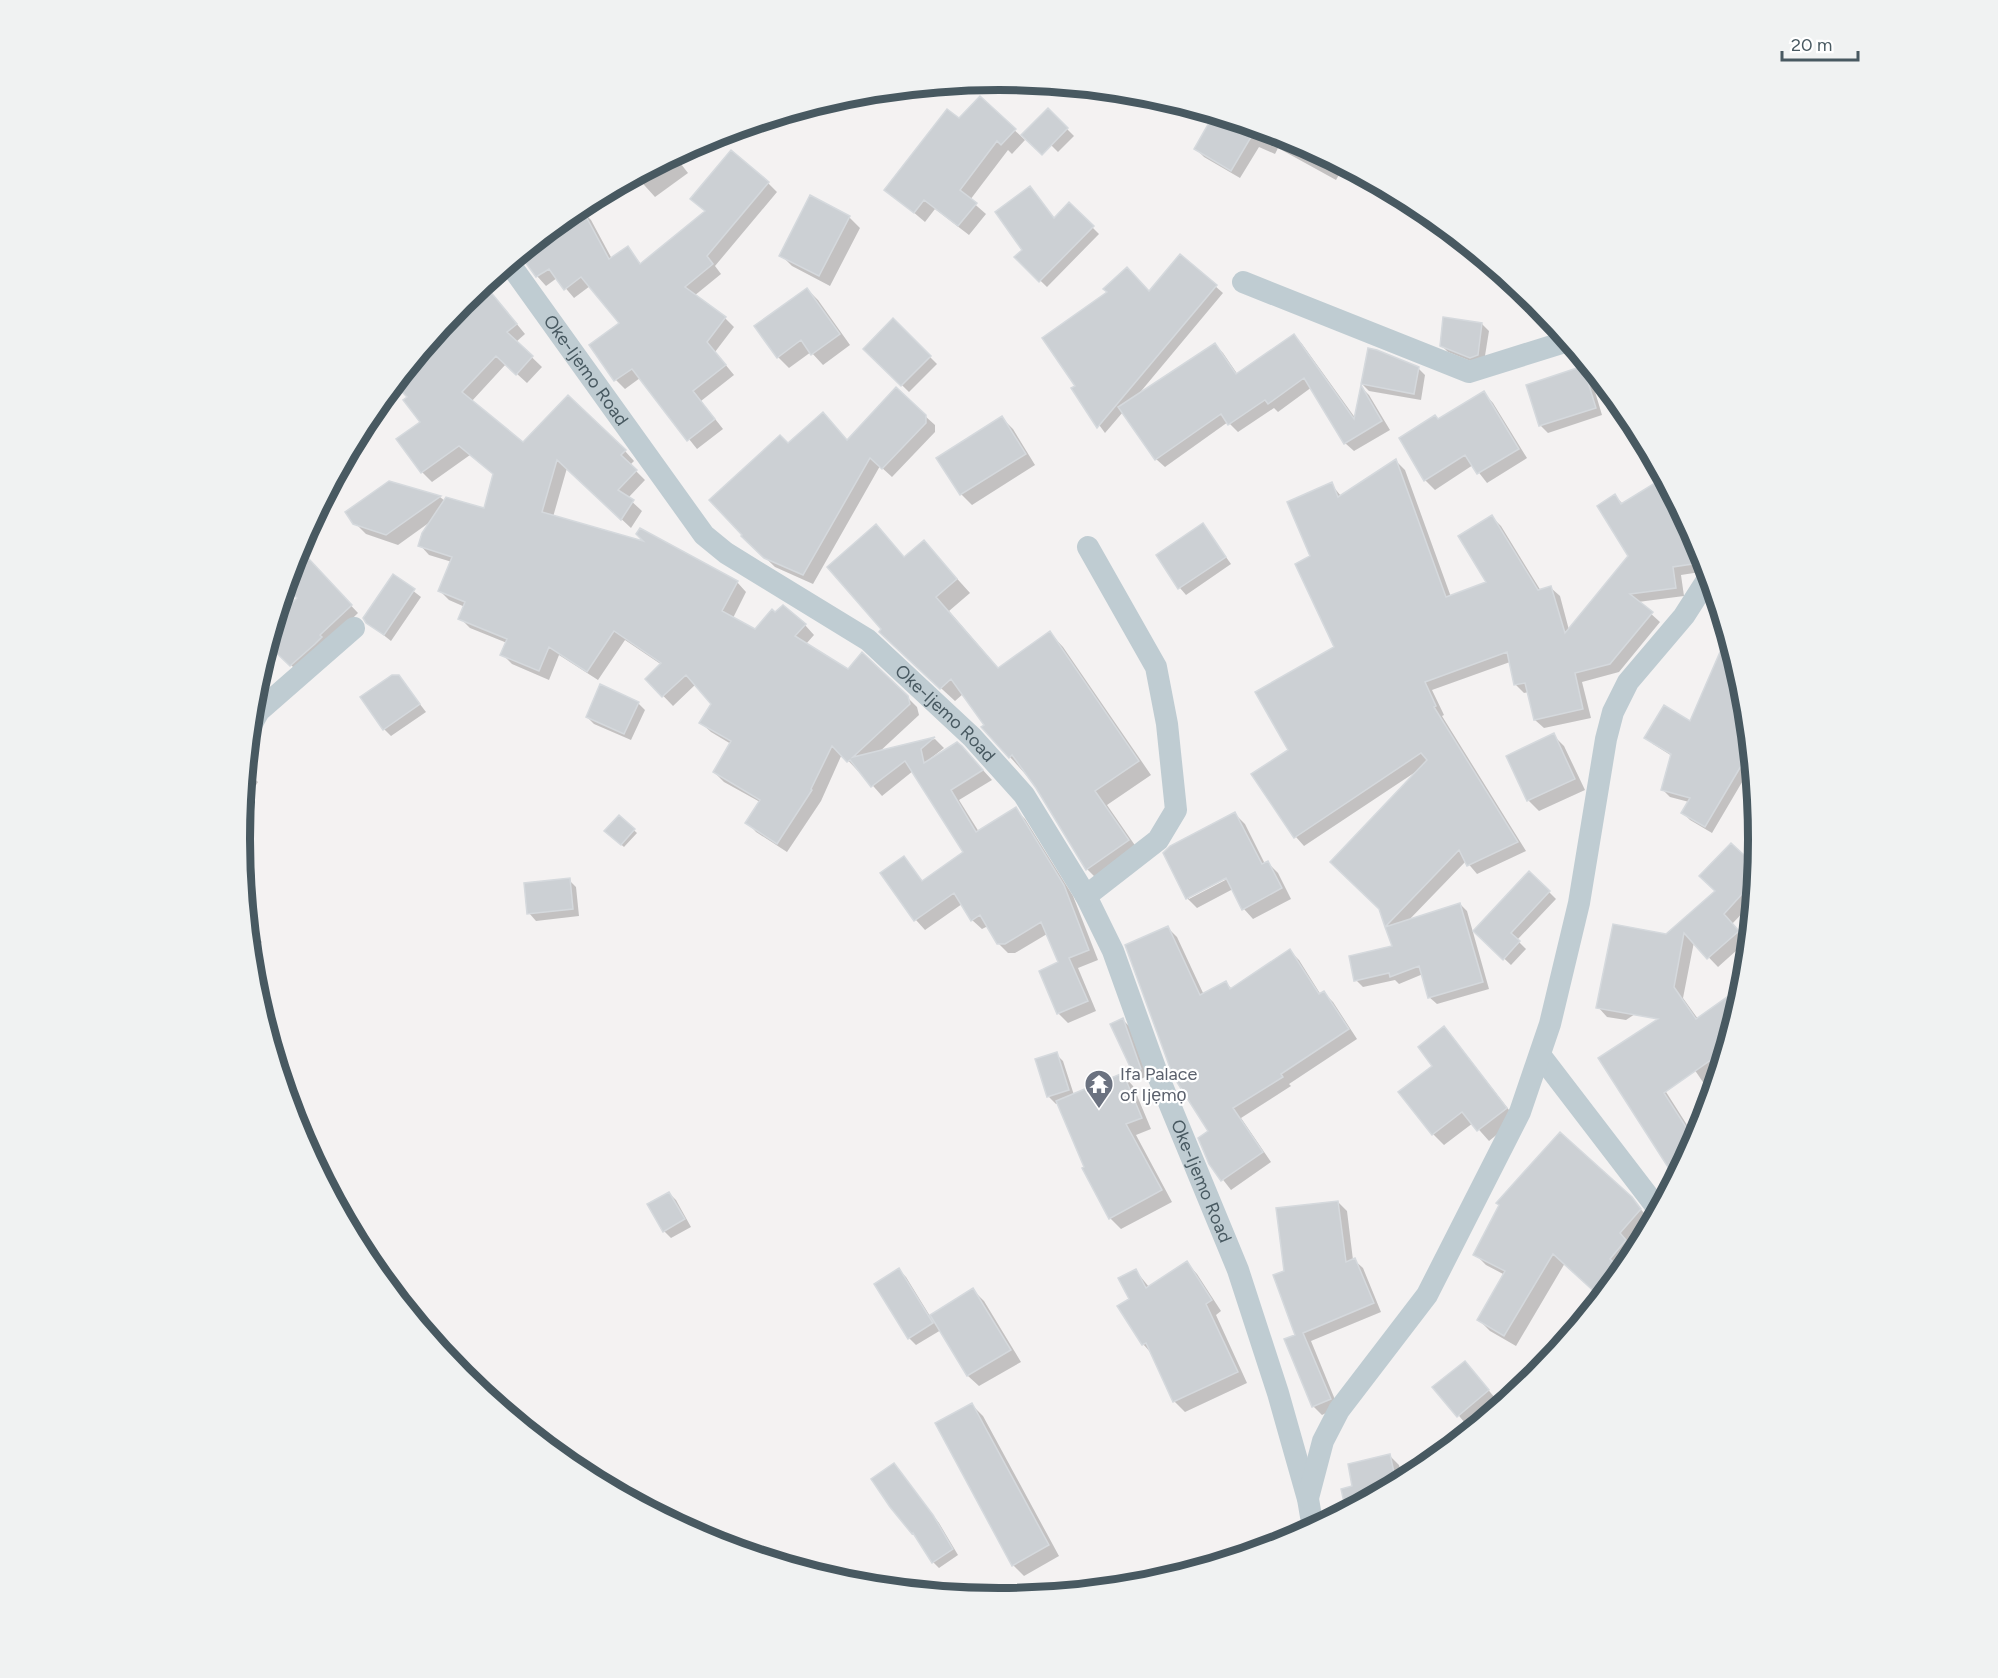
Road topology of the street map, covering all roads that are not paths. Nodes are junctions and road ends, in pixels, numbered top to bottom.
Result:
1 (513, 269) edge
2 (1243, 282) dead end
3 (1560, 343) edge
4 (1088, 547) dead end
5 (1703, 586) edge
6 (354, 628) dead end
7 (262, 708) edge
8 (1086, 896) junction
9 (1540, 1055) junction
10 (1654, 1203) edge
11 (1308, 1500) junction
12 (1311, 1519) edge

1 - 8 street, Oke-Ijemo Road
2 - 3 street
4 - 8 street
5 - 9 street
6 - 7 street
8 - 11 street, Oke-Ijemo Road
9 - 10 street
9 - 11 street
11 - 12 street, Oke-Ijemo Road

